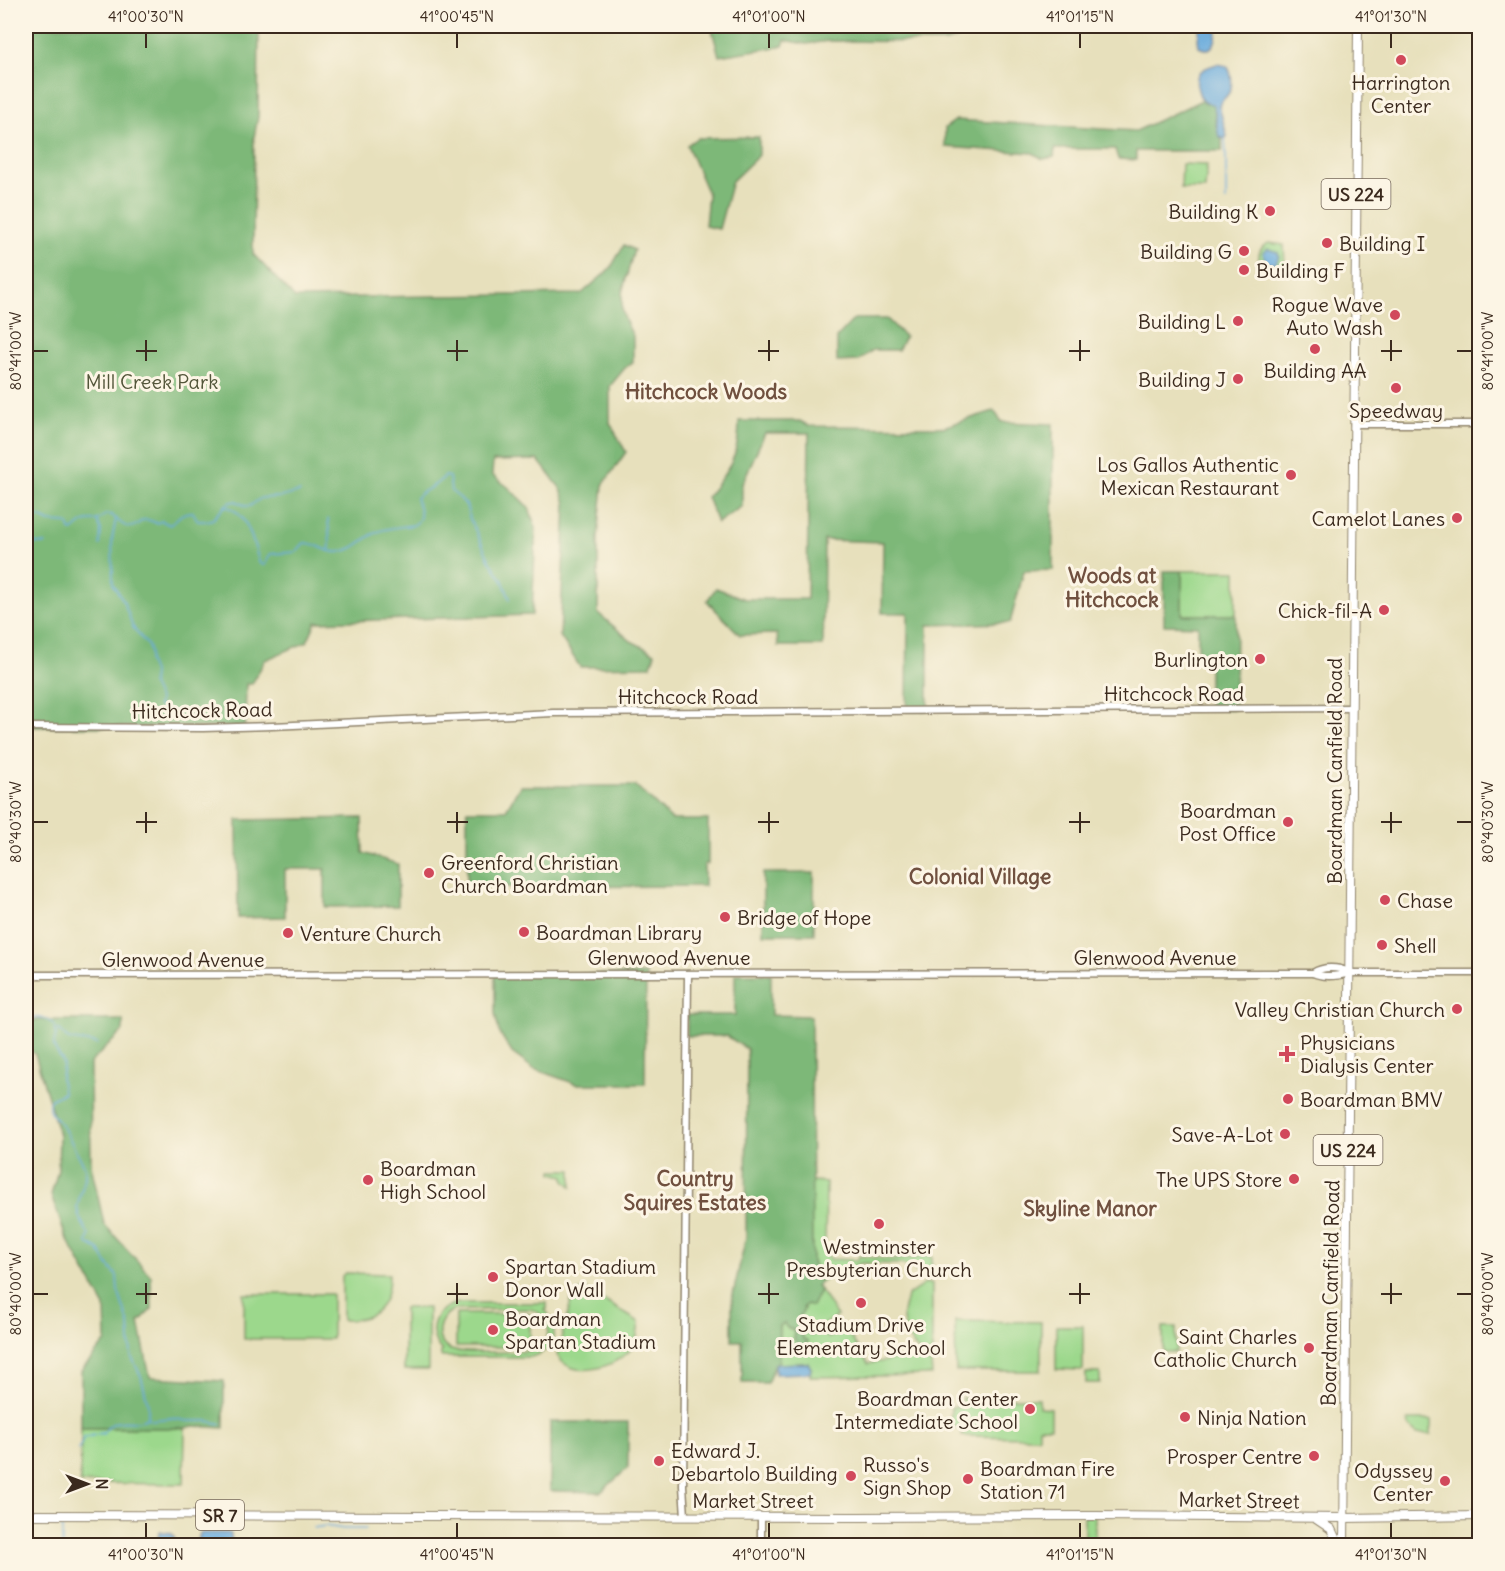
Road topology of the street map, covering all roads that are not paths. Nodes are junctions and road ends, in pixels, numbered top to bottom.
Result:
1 (1358, 26) edge
2 (1354, 424) junction
3 (1479, 424) edge
4 (1351, 708) junction
5 (26, 727) edge
6 (1349, 973) junction
7 (1479, 973) edge
8 (688, 974) junction
9 (26, 975) edge
10 (26, 1515) edge
11 (685, 1516) junction
12 (761, 1516) junction
13 (1479, 1516) edge
14 (1312, 1517) junction
15 (1344, 1518) junction
16 (761, 1545) edge
17 (1339, 1545) edge
18 (1344, 1545) edge

1 - 2 main road, Boardman Canfield Road / US 224
2 - 3 street
2 - 4 main road, Boardman Canfield Road / US 224
4 - 5 street, Hitchcock Road
4 - 6 main road, Boardman Canfield Road / US 224
6 - 7 street, Glenwood Avenue
6 - 8 street, Glenwood Avenue
6 - 15 main road, Boardman Canfield Road / US 224
8 - 9 street, Glenwood Avenue
8 - 11 street
10 - 11 main road, Market Street / SR 7
11 - 12 main road, Market Street / SR 7
12 - 14 main road, Market Street / SR 7
12 - 16 street
13 - 15 main road, Market Street / SR 7
14 - 15 main road, Market Street / SR 7
14 - 17 main road
15 - 18 main road, US 224

